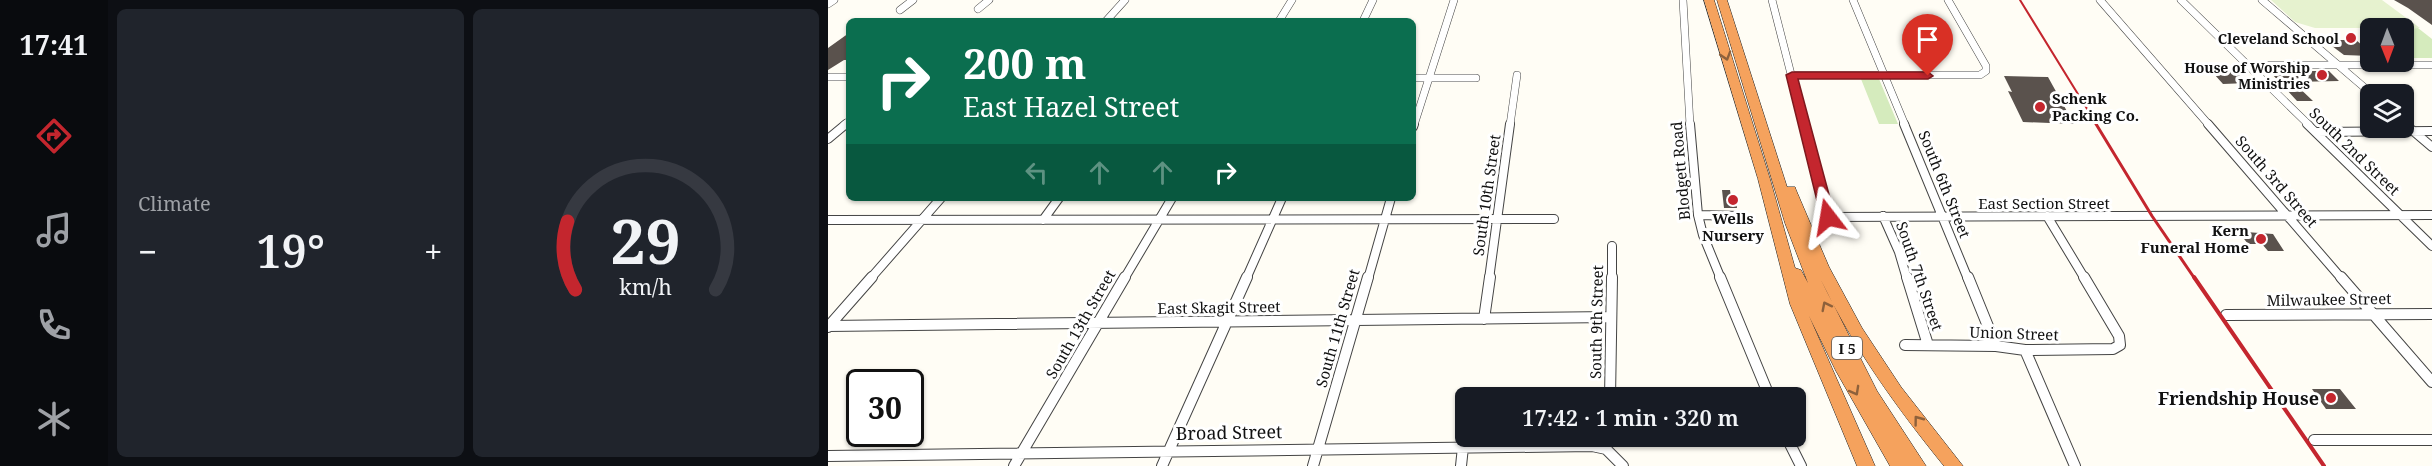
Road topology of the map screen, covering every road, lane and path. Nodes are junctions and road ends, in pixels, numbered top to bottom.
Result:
1 (834, 0) edge
2 (913, 0) edge
3 (989, 0) edge
4 (1125, 0) edge
5 (1292, 0) edge
6 (1373, 0) edge
7 (1454, 0) edge
8 (1683, 0) edge
9 (1709, 0) edge
10 (1722, 0) edge
11 (1772, 0) edge
12 (1853, 0) edge
13 (1948, 0) edge
14 (2100, 0) edge
15 (2181, 0) edge
16 (2262, 0) edge
17 (828, 4) edge
18 (978, 9) dead end
19 (900, 10) dead end
20 (1109, 18) edge
21 (1281, 18) edge
22 (1365, 18) edge
23 (2337, 64) junction
24 (2247, 65) junction
25 (2430, 66) edge
26 (1517, 75) dead end
27 (1792, 75) junction
28 (1885, 75) junction
29 (828, 77) edge
30 (846, 77) edge
31 (1416, 78) edge
32 (1428, 78) junction
33 (1476, 78) dead end
34 (2360, 84) edge
35 (1757, 113) junction
36 (1416, 117) edge
37 (846, 124) edge
38 (2414, 131) edge
39 (2432, 131) edge
40 (2316, 132) junction
41 (2360, 132) edge
42 (2414, 132) edge
43 (828, 140) edge
44 (2432, 147) edge
45 (938, 201) edge
46 (1057, 201) edge
47 (1170, 201) edge
48 (1281, 201) edge
49 (1390, 201) edge
50 (1698, 215) junction
51 (2432, 215) edge
52 (1740, 216) dead end
53 (1883, 216) junction
54 (1942, 216) junction
55 (2047, 216) junction
56 (2289, 216) junction
57 (2401, 216) junction
58 (1498, 218) junction
59 (1385, 219) junction
60 (1554, 219) dead end
61 (828, 220) edge
62 (922, 220) junction
63 (1043, 220) junction
64 (1159, 220) junction
65 (1272, 220) junction
66 (1782, 244) junction
67 (1612, 246) dead end
68 (2432, 246) edge
69 (2374, 314) junction
70 (2432, 314) edge
71 (2226, 315) dead end
72 (1611, 317) junction
73 (1484, 319) junction
74 (1355, 321) junction
75 (1226, 322) junction
76 (1097, 323) junction
77 (828, 326) edge
78 (1905, 345) dead end
79 (1928, 345) junction
80 (1996, 346) junction
81 (2025, 350) junction
82 (2432, 382) edge
83 (1610, 387) edge
84 (1765, 387) edge
85 (2314, 440) dead end
86 (2432, 440) edge
87 (1463, 447) joint
88 (1597, 447) edge
89 (1792, 447) edge
90 (1317, 449) junction
91 (1606, 449) joint
92 (1168, 451) junction
93 (1022, 453) junction
94 (828, 456) edge
95 (1014, 466) edge
96 (1162, 466) edge
97 (1312, 466) edge
98 (1461, 466) edge
99 (1623, 466) edge
100 (1801, 466) edge
101 (1866, 466) edge
102 (1899, 466) edge
103 (1917, 466) edge
104 (1954, 466) edge
105 (2075, 466) edge

1 - 17 street
2 - 19 street
3 - 18 street
4 - 20 street
5 - 21 street
6 - 22 street
7 - 32 street
8 - 50 street, Blodgett Road
9 -> 66 highway, I 5
10 - 35 highway, I 5
11 - 27 street
12 - 28 street, South 6th Street
13 - 28 street
14 - 56 street, South 3rd Street
15 - 24 street, South 2nd Street
16 - 23 street
23 - 24 street
23 - 25 street
23 - 34 street
24 - 40 street, South 2nd Street
26 - 58 street, South 10th Street
27 - 28 street
27 - 53 street, East Section Street
28 - 54 street, South 6th Street
29 - 30 street
31 - 32 street
32 - 33 street
32 - 36 street
103 -> 35 highway, I 5
104 -> 35 highway
37 - 43 street
38 - 39 street
40 - 41 street
40 - 57 street, South 2nd Street
42 - 44 street
45 - 62 street
46 - 63 street
47 - 64 street, South 13th Street
48 - 65 street
49 - 59 street, South 11th Street
50 - 52 street
50 - 84 street, Blodgett Road
51 - 57 street, East Section Street
53 - 54 street, East Section Street
53 - 79 street, South 7th Street
54 - 55 street, East Section Street
54 - 80 street, South 6th Street
55 - 56 street, East Section Street
55 - 81 street, Union Street
56 - 57 street, East Section Street
56 - 69 street, South 3rd Street
57 - 68 street, South 2nd Street
58 - 59 street
58 - 60 street
58 - 73 street, South 10th Street
59 - 65 street
59 - 74 street, South 11th Street
61 - 62 street
62 - 63 street
62 - 77 street
63 - 64 street
64 - 65 street
64 - 76 street, South 13th Street
65 - 75 street
66 - 101 highway
66 -> 102 highway, I 5
67 - 72 street, South 9th Street
69 - 70 street, Milwaukee Street
69 - 71 street, Milwaukee Street
69 - 82 street, South 3rd Street
72 - 73 street, East Skagit Street
72 - 83 street, South 9th Street
73 - 74 street, East Skagit Street
74 - 75 street, East Skagit Street
74 - 90 street, South 11th Street
75 - 76 street, East Skagit Street
75 - 92 street
76 - 77 street, East Skagit Street
76 - 93 street, South 13th Street
78 - 79 street, Union Street
79 - 80 street, Union Street
80 - 81 street, Union Street
81 - 105 street
85 - 86 street
87 - 90 street, Broad Street
87 - 98 street
88 - 91 street, Broad Street
89 - 100 street
90 - 92 street, Broad Street
90 - 97 street, South 11th Street
91 - 99 street
92 - 93 street, Broad Street
92 - 96 street
93 - 94 street, Broad Street
93 - 95 street, South 13th Street

